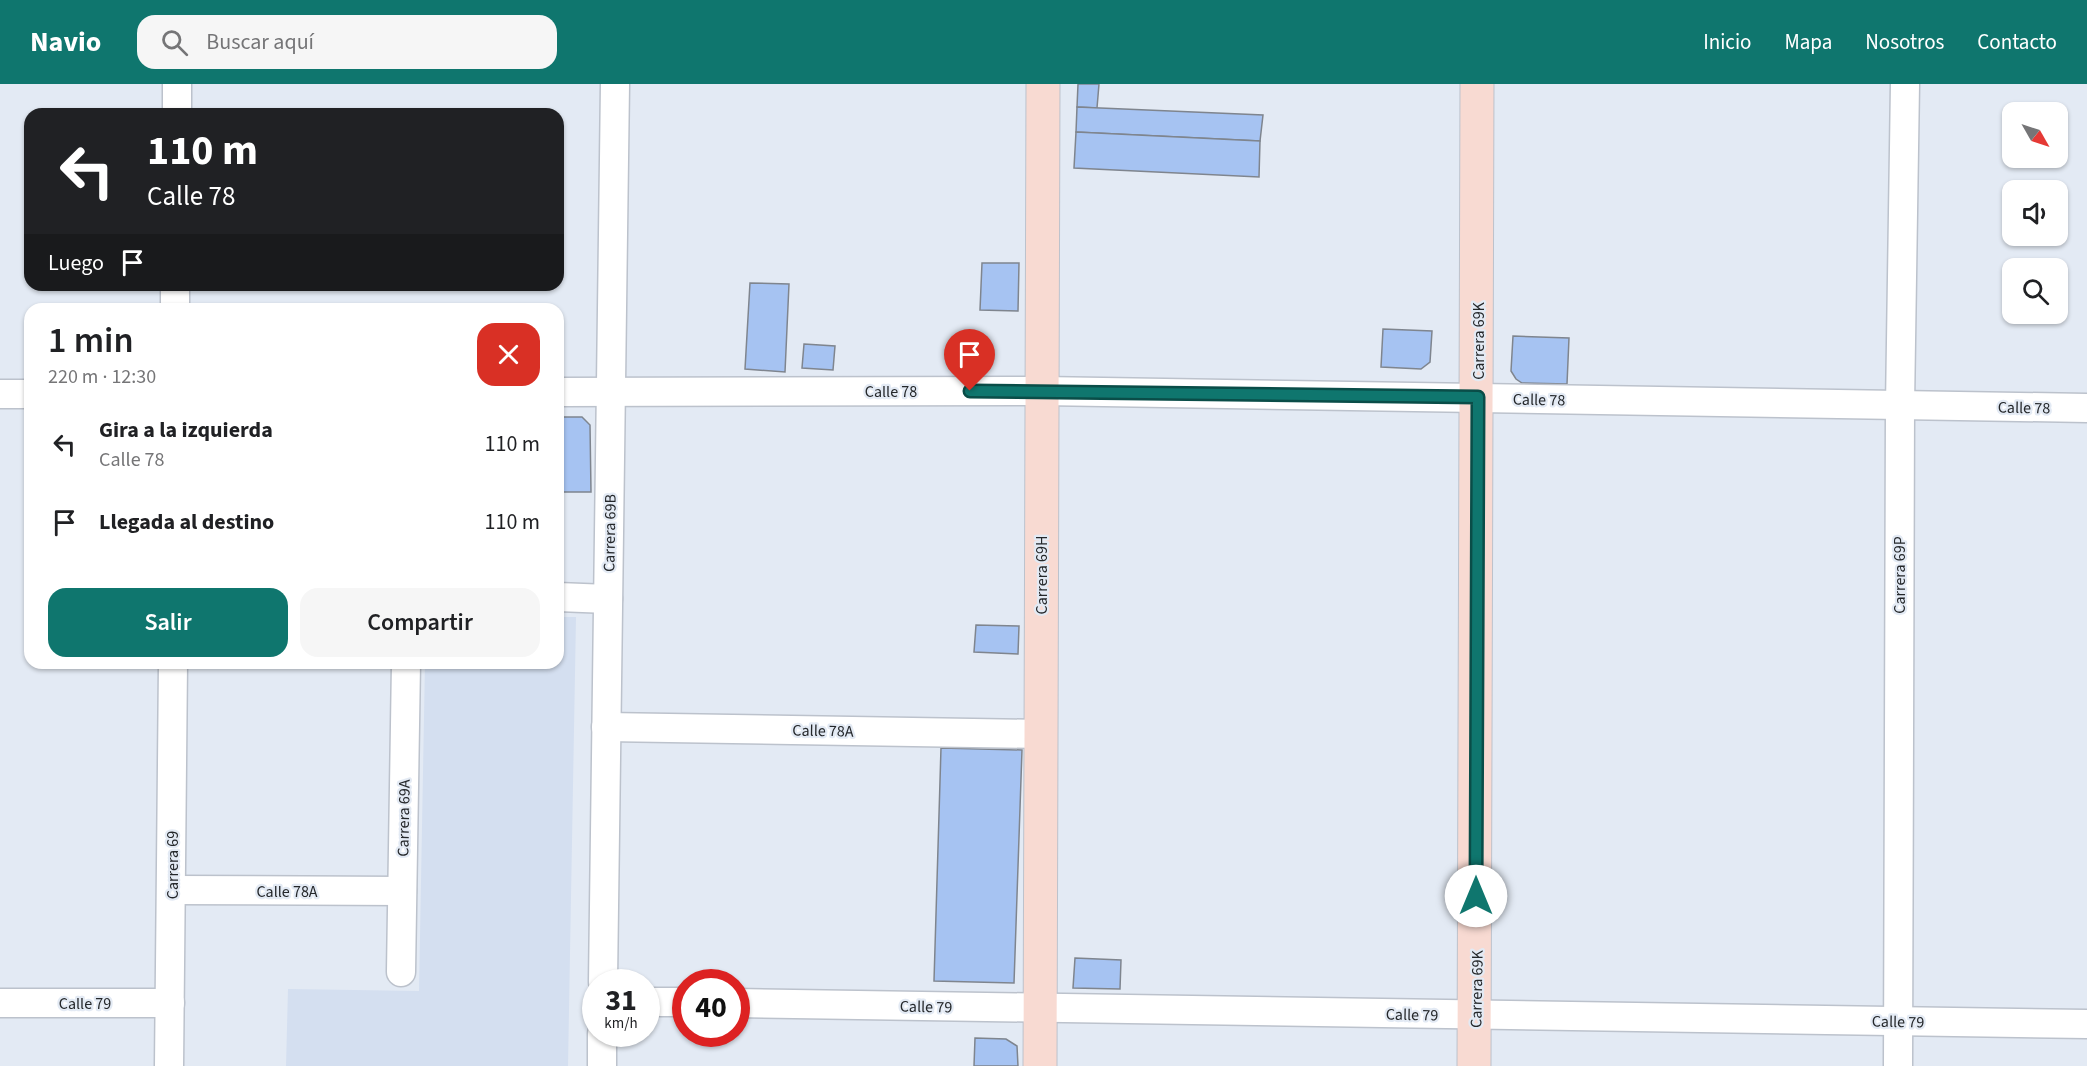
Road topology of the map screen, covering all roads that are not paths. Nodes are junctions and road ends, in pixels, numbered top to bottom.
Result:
1 (177, 84) edge
2 (615, 84) edge
3 (1043, 84) edge
4 (1477, 84) edge
5 (1905, 84) edge
6 (177, 108) edge
7 (1042, 391) junction
8 (564, 392) edge
9 (611, 392) junction
10 (0, 394) edge
11 (24, 394) edge
12 (1478, 397) junction
13 (1900, 406) junction
14 (2087, 408) edge
15 (564, 597) edge
16 (608, 599) junction
17 (173, 669) edge
18 (406, 669) edge
19 (606, 726) junction
20 (1040, 734) junction
21 (172, 890) junction
22 (402, 891) junction
23 (603, 969) edge
24 (401, 972) dead end
25 (0, 1003) edge
26 (170, 1003) junction
27 (750, 1003) edge
28 (1040, 1008) junction
29 (1476, 1015) junction
30 (1897, 1021) junction
31 (2087, 1024) edge
32 (602, 1047) edge
33 (169, 1066) edge
34 (602, 1066) edge
35 (1040, 1066) edge
36 (1474, 1066) edge
37 (1898, 1066) edge

1 - 6 street
2 - 9 street, Carrera 69B
3 - 7 street, Carrera 69H
4 - 12 street, Carrera 69K
5 - 13 street, Carrera 69P
7 - 9 street, Calle 78
7 - 12 street, Calle 78
7 - 20 street, Carrera 69H
8 - 9 street, Calle 78
9 - 16 street, Carrera 69B
10 - 11 street
12 - 13 street, Calle 78
12 - 29 street, Carrera 69K
13 - 14 street, Calle 78
13 - 30 street, Carrera 69P
15 - 16 street
16 - 19 street, Carrera 69B
17 - 21 street, Carrera 69
18 - 22 street, Carrera 69A
19 - 20 street, Calle 78A
19 - 23 street, Carrera 69B
20 - 28 street, Carrera 69H
21 - 22 street, Calle 78A
21 - 26 street, Carrera 69
22 - 24 street, Carrera 69A
25 - 26 street, Calle 79
26 - 33 street, Carrera 69
27 - 28 street, Calle 79
28 - 29 street, Calle 79
28 - 35 street, Carrera 69H
29 - 30 street, Calle 79
29 - 36 street, Carrera 69K
30 - 31 street, Calle 79
30 - 37 street, Carrera 69P
32 - 34 street

